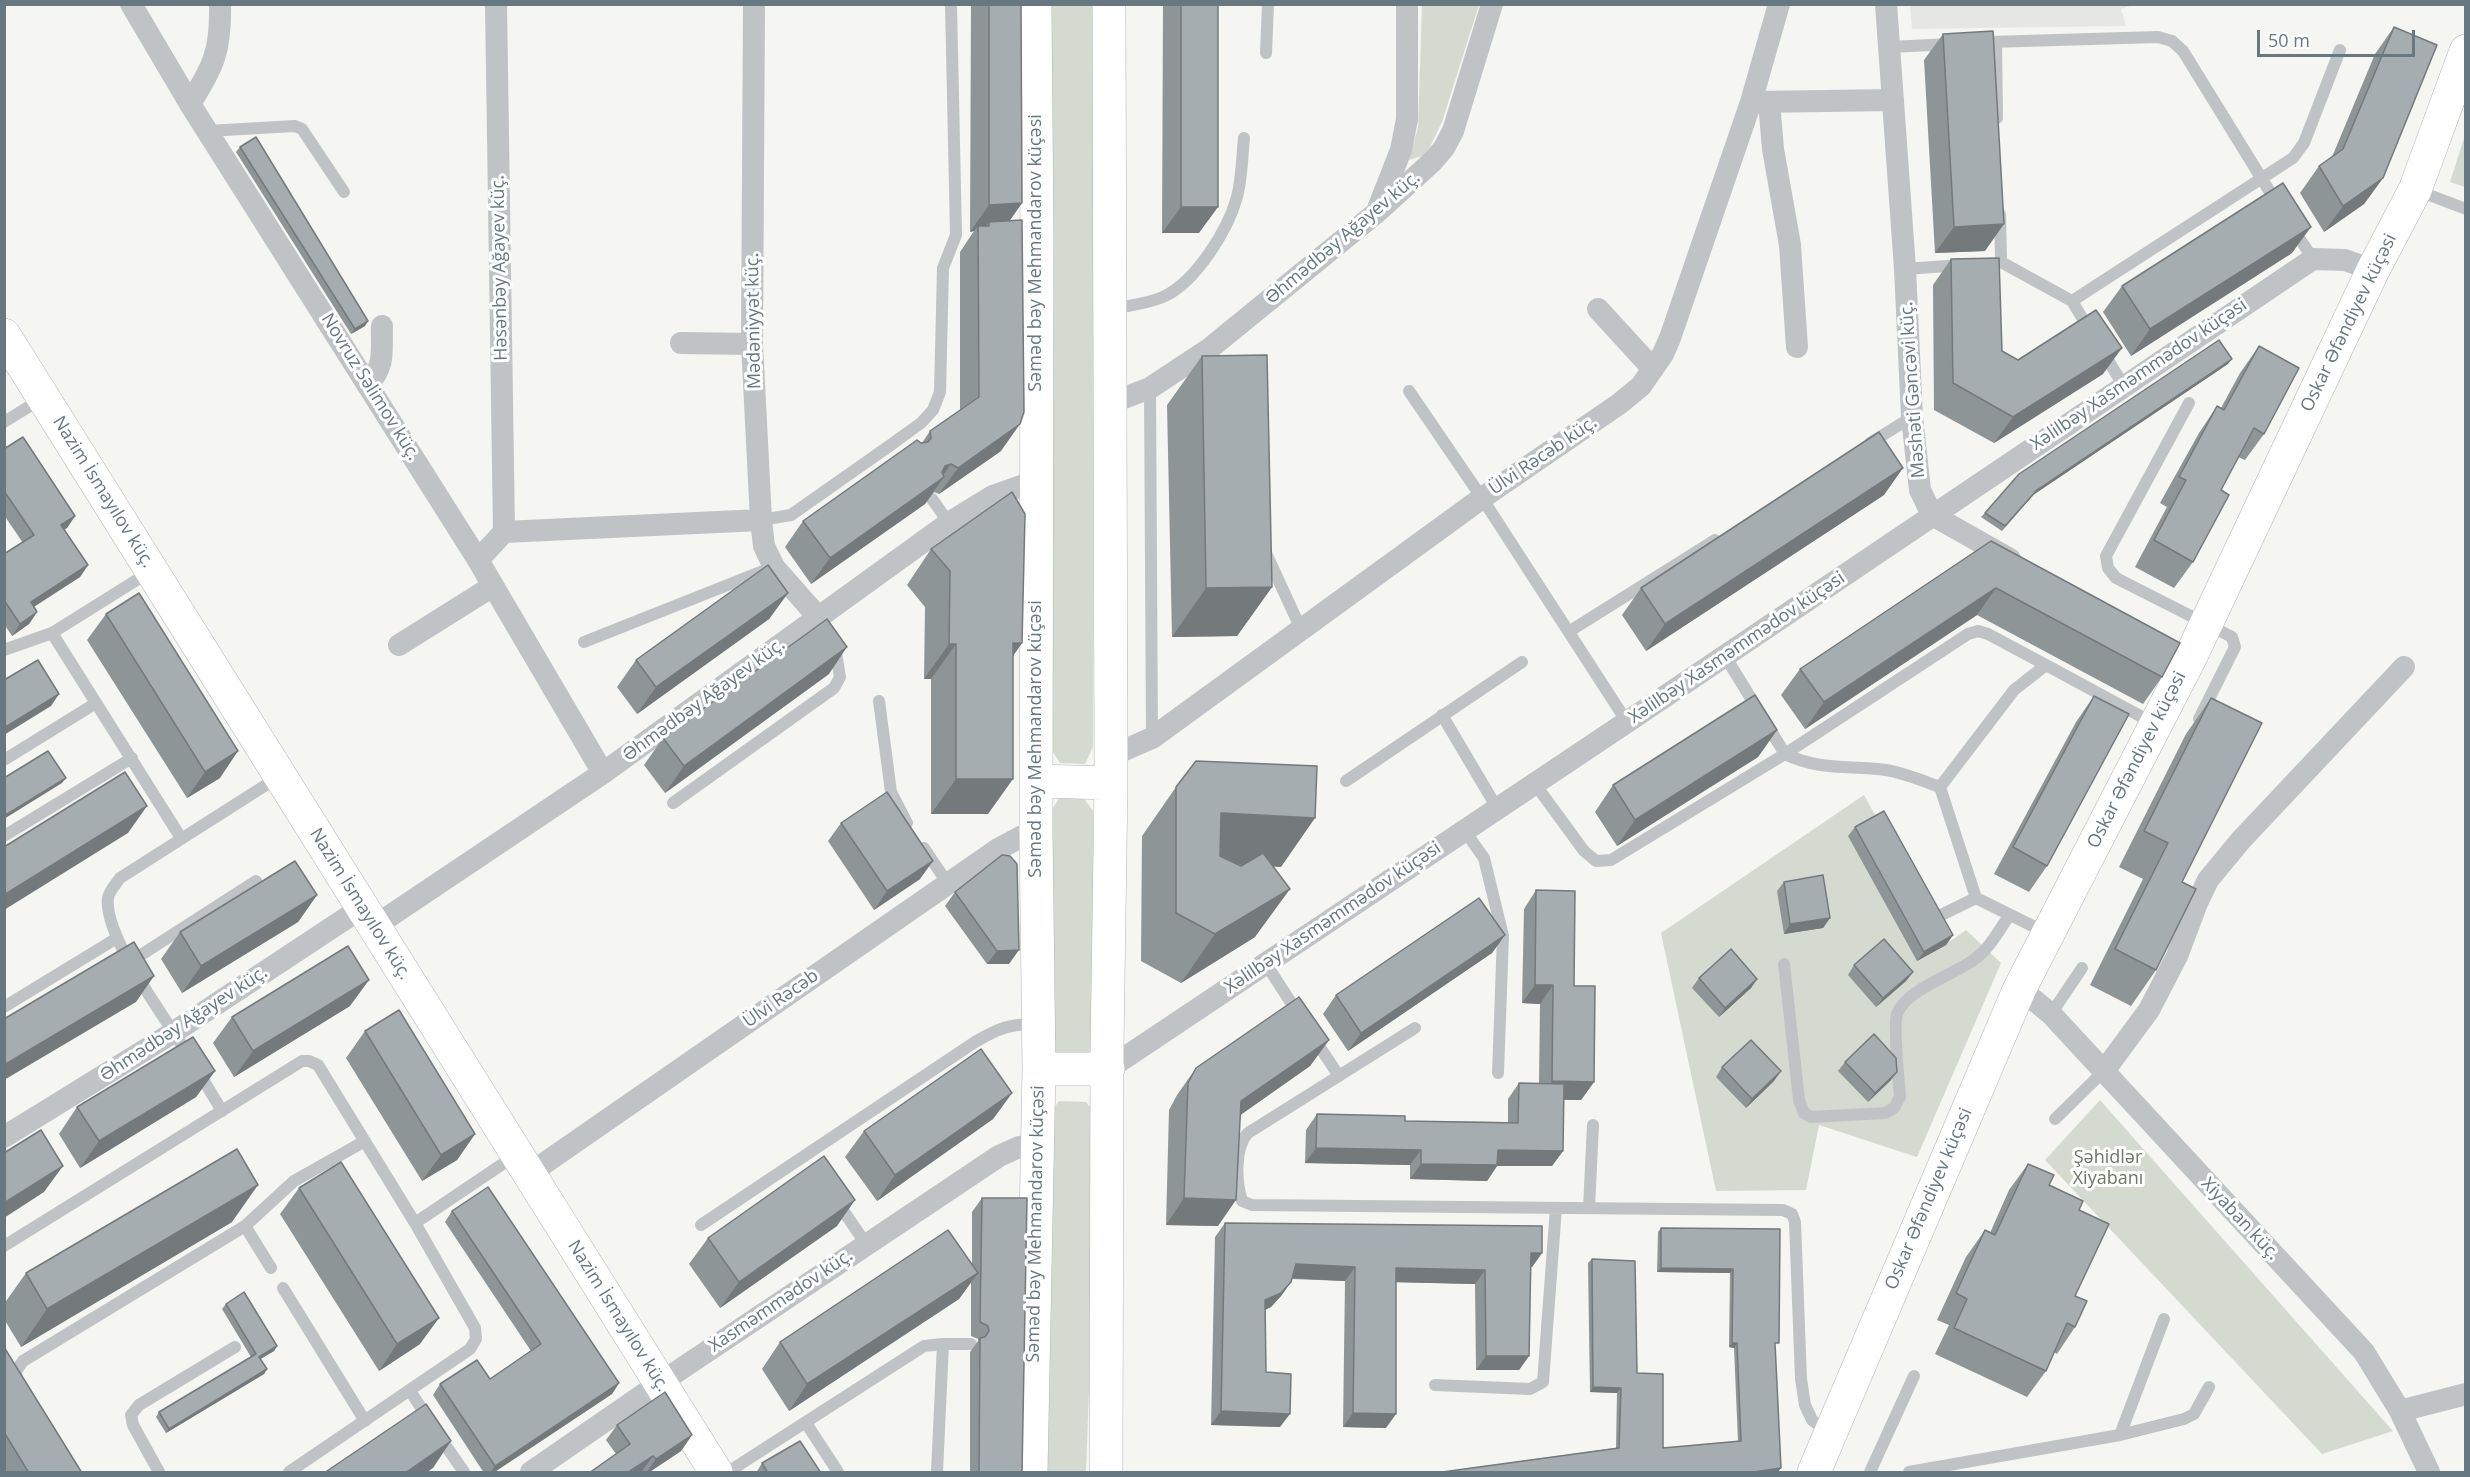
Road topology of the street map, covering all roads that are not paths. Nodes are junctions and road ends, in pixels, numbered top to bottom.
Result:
1 (131, 4) edge
2 (220, 4) edge
3 (496, 4) edge
4 (754, 4) edge
5 (951, 4) edge
6 (1035, 4) edge
7 (1109, 4) edge
8 (1268, 4) edge
9 (1407, 4) edge
10 (1492, 4) edge
11 (1779, 4) edge
12 (1886, 4) edge
13 (1996, 42) junction
14 (1890, 47) junction
15 (2340, 50) dead end
16 (2466, 51) edge
17 (1266, 53) dead end
18 (1893, 100) junction
19 (1760, 102) junction
20 (190, 104) junction
21 (207, 131) junction
22 (1998, 135) edge
23 (1244, 138) dead end
24 (2262, 179) junction
25 (2415, 190) junction
26 (344, 192) dead end
27 (2000, 204) edge
28 (2466, 209) edge
29 (1376, 213) junction
30 (956, 235) junction
31 (969, 240) dead end
32 (2313, 259) junction
33 (1969, 265) edge
34 (1905, 269) junction
35 (2373, 270) junction
36 (2072, 301) junction
37 (1110, 309) junction
38 (1598, 309) dead end
39 (382, 326) dead end
40 (4, 335) edge
41 (681, 343) dead end
42 (752, 344) junction
43 (1797, 346) dead end
44 (1653, 369) junction
45 (368, 384) junction
46 (2124, 386) junction
47 (1150, 388) junction
48 (1409, 391) dead end
49 (44, 398) junction
50 (1111, 403) junction
51 (2189, 403) dead end
52 (1912, 417) junction
53 (4, 422) edge
54 (1862, 448) edge
55 (1036, 481) junction
56 (1482, 498) junction
57 (932, 499) edge
58 (1932, 515) junction
59 (761, 520) junction
60 (949, 523) junction
61 (1731, 530) edge
62 (504, 532) junction
63 (1258, 536) edge
64 (478, 560) junction
65 (774, 567) junction
66 (2025, 567) edge
67 (152, 571) junction
68 (493, 586) junction
69 (2206, 624) junction
70 (823, 626) junction
71 (1301, 629) junction
72 (1570, 631) junction
73 (52, 633) junction
74 (584, 642) dead end
75 (399, 645) dead end
76 (4, 650) edge
77 (1725, 656) junction
78 (1522, 662) dead end
79 (2046, 665) junction
80 (2404, 667) dead end
81 (879, 701) dead end
82 (96, 703) junction
83 (1442, 715) junction
84 (1627, 722) junction
85 (2156, 724) junction
86 (2194, 729) edge
87 (1152, 738) junction
88 (1785, 754) junction
89 (132, 758) junction
90 (4, 760) edge
91 (1111, 770) junction
92 (603, 772) junction
93 (280, 776) junction
94 (1036, 781) junction
95 (1346, 781) dead end
96 (1535, 784) junction
97 (1940, 787) junction
98 (673, 803) dead end
99 (1497, 808) junction
100 (1036, 829) junction
101 (1464, 830) junction
102 (4, 836) edge
103 (181, 838) junction
104 (256, 881) dead end
105 (948, 884) junction
106 (1976, 898) junction
107 (1941, 915) edge
108 (2009, 916) junction
109 (369, 917) junction
110 (2047, 933) junction
111 (117, 938) junction
112 (130, 962) junction
113 (1266, 964) junction
114 (1784, 964) dead end
115 (2082, 968) dead end
116 (2019, 990) junction
117 (4, 1007) edge
118 (2051, 1014) junction
119 (1038, 1024) junction
120 (1415, 1028) dead end
121 (174, 1032) junction
122 (1039, 1069) junction
123 (1108, 1069) junction
124 (2104, 1071) junction
125 (1498, 1073) dead end
126 (1339, 1076) junction
127 (222, 1111) junction
128 (2055, 1119) dead end
129 (1593, 1125) dead end
130 (4, 1137) edge
131 (365, 1140) junction
132 (1037, 1144) junction
133 (523, 1164) junction
134 (826, 1184) edge
135 (1556, 1208) junction
136 (1589, 1208) junction
137 (415, 1223) junction
138 (701, 1225) dead end
139 (245, 1226) junction
140 (866, 1244) junction
141 (4, 1246) edge
142 (271, 1268) dead end
143 (283, 1288) dead end
144 (2164, 1319) dead end
145 (943, 1344) junction
146 (970, 1344) dead end
147 (235, 1347) dead end
148 (1914, 1376) dead end
149 (660, 1383) junction
150 (1435, 1384) dead end
151 (2209, 1387) dead end
152 (410, 1391) junction
153 (23, 1394) edge
154 (2466, 1394) edge
155 (2400, 1411) junction
156 (365, 1421) junction
157 (806, 1423) junction
158 (1830, 1434) junction
159 (2120, 1435) junction
160 (159, 1473) edge
161 (289, 1473) edge
162 (464, 1473) edge
163 (531, 1473) edge
164 (716, 1473) edge
165 (728, 1473) edge
166 (838, 1473) edge
167 (937, 1473) edge
168 (1031, 1473) edge
169 (1106, 1473) edge
170 (1814, 1473) edge
171 (1870, 1473) edge
172 (1909, 1473) edge
173 (2429, 1473) edge

1 - 20 street, Novruz Səlimov küç.
2 - 20 street
3 - 62 street, Həsənbəy Ağayev küç.
4 - 42 street, Mədəniyyət küç.
5 - 30 lane
6 - 55 main road, Səməd bəy Mehmandarov küçəsi
7 - 37 main road
8 - 17 lane
9 - 29 street
10 - 29 street, Əhmədbəy Ağayev küç.
11 - 19 street, Ülvi Rəcəb küç.
12 - 14 street, Məshəti Gəncəvi küç.
13 - 14 lane
13 - 22 lane
13 - 24 lane
14 - 18 street, Məshəti Gəncəvi küç.
15 - 24 lane
16 - 25 main road, Oskar Əfəndiyev küçəsi
18 - 19 street
18 - 34 street, Məshəti Gəncəvi küç.
19 - 43 street
19 - 44 street, Ülvi Rəcəb küç.
20 - 21 street, Novruz Səlimov küç.
21 - 26 lane
21 - 45 street, Novruz Səlimov küç.
23 - 37 lane
24 - 32 lane
24 - 36 lane
25 - 28 lane
25 - 35 main road, Oskar Əfəndiyev küçəsi
27 - 36 lane
29 - 47 street, Əhmədbəy Ağayev küç.
30 - 31 lane
30 - 59 lane
32 - 35 street
32 - 46 street, Xəlilbəy Xasməmmədov küçəsi
33 - 34 lane
34 - 52 street, Məshəti Gəncəvi küç.
35 - 69 main road, Oskar Əfəndiyev küçəsi
36 - 46 lane
37 - 50 main road
38 - 44 street
39 - 45 street
40 - 49 main road, Nazim İsmayılov küç.
41 - 42 street
42 - 59 street, Mədəniyyət küç.
44 - 56 street, Ülvi Rəcəb küç.
45 - 64 street, Novruz Səlimov küç.
46 - 58 street, Xəlilbəy Xasməmmədov küçəsi
47 - 50 street, Əhmədbəy Ağayev küç.
47 - 87 lane
48 - 56 lane
49 - 53 lane
49 - 67 main road, Nazim İsmayılov küç.
50 - 91 main road
51 - 69 lane
52 - 54 lane
52 - 58 street, Məshəti Gəncəvi küç.
55 - 60 street, Əhmədbəy Ağayev küç.
55 - 94 main road, Səməd bəy Mehmandarov küçəsi
56 - 71 street, Ülvi Rəcəb küç.
56 - 72 lane
57 - 60 lane
58 - 66 street
58 - 77 street, Xəlilbəy Xasməmmədov küçəsi
59 - 62 street
59 - 65 street, Mədəniyyət küç.
60 - 70 street, Əhmədbəy Ağayev küç.
61 - 72 lane
62 - 64 street
63 - 71 lane
64 - 68 street, Novruz Səlimov küç.
65 - 70 street, Mədəniyyət küç.
65 - 74 lane
67 - 73 lane
67 - 93 main road, Nazim İsmayılov küç.
68 - 75 street
68 - 92 street, Novruz Səlimov küç.
69 - 85 main road, Oskar Əfəndiyev küçəsi
69 - 86 lane
70 - 92 street, Əhmədbəy Ağayev küç.
70 - 98 lane
71 - 87 street, Ülvi Rəcəb küç.
72 - 84 lane
73 - 76 lane
73 - 82 lane
77 - 84 street, Xəlilbəy Xasməmmədov küçəsi
77 - 88 lane
78 - 83 lane
79 - 85 lane
79 - 88 lane
79 - 97 lane
80 - 124 street
81 - 105 lane
82 - 89 lane
82 - 90 lane
83 - 95 lane
83 - 99 lane
84 - 96 street, Xəlilbəy Xasməmmədov küçəsi
85 - 110 main road, Oskar Əfəndiyev küçəsi
87 - 91 street, Ülvi Rəcəb küç.
88 - 96 lane
88 - 97 lane
89 - 102 lane
89 - 103 lane
91 - 94 main road
91 - 123 main road
92 - 109 street, Əhmədbəy Ağayev küç.
93 - 103 lane
93 - 109 main road, Nazim İsmayılov küç.
94 - 100 main road, Səməd bəy Mehmandarov küçəsi
96 - 99 street, Xəlilbəy Xasməmmədov küçəsi
97 - 106 lane
99 - 101 street, Xəlilbəy Xasməmmədov küçəsi
100 - 105 street, Ülvi Rəcəb
100 - 119 main road, Səməd bəy Mehmandarov küçəsi
101 - 113 street, Xəlilbəy Xasməmmədov küçəsi
101 - 125 lane
103 - 111 lane
104 - 112 lane
105 - 133 street, Ülvi Rəcəb
106 - 107 lane
106 - 108 lane
108 - 110 lane
108 - 114 lane
109 - 121 street, Əhmədbəy Ağayev küç.
109 - 133 main road, Nazim İsmayılov küç.
110 - 116 main road, Oskar Əfəndiyev küçəsi
111 - 112 lane
111 - 117 lane
112 - 121 lane
113 - 123 street, Xəlilbəy Xasməmmədov küçəsi
113 - 126 lane
115 - 118 lane
116 - 118 street, Xiyaban küç.
116 - 158 main road, Oskar Əfəndiyev küçəsi
118 - 124 street, Xiyaban küç.
119 - 122 main road, Səməd bəy Mehmandarov küçəsi
119 - 138 lane
120 - 126 lane
121 - 127 lane
121 - 130 street, Əhmədbəy Ağayev küç.
122 - 123 main road
122 - 132 main road, Səməd bəy Mehmandarov küçəsi
123 - 169 main road
124 - 128 lane
124 - 155 street, Xiyaban küç.
126 - 135 lane
127 - 131 lane
127 - 141 lane
129 - 136 lane
131 - 137 lane
131 - 139 lane
132 - 140 street, Xasməmmədov küç.
132 - 168 main road, Səməd bəy Mehmandarov küçəsi
133 - 137 lane
133 - 149 main road, Nazim İsmayılov küç.
134 - 140 lane
135 - 136 lane
135 - 150 lane
136 - 158 lane
137 - 152 lane
139 - 142 lane
139 - 153 lane
140 - 149 street, Xasməmmədov küç.
143 - 156 lane
144 - 159 lane
145 - 146 lane
145 - 157 lane
145 - 167 lane
147 - 160 lane
148 - 171 lane
149 - 163 street, Xasməmmədov küç.
149 - 164 main road, Nazim İsmayılov küç.
151 - 159 lane
152 - 156 lane
152 - 162 lane
154 - 155 street
155 - 173 street, Xiyaban küç.
156 - 161 lane
157 - 165 lane
157 - 166 lane
158 - 170 main road, Oskar Əfəndiyev küçəsi
159 - 172 lane

